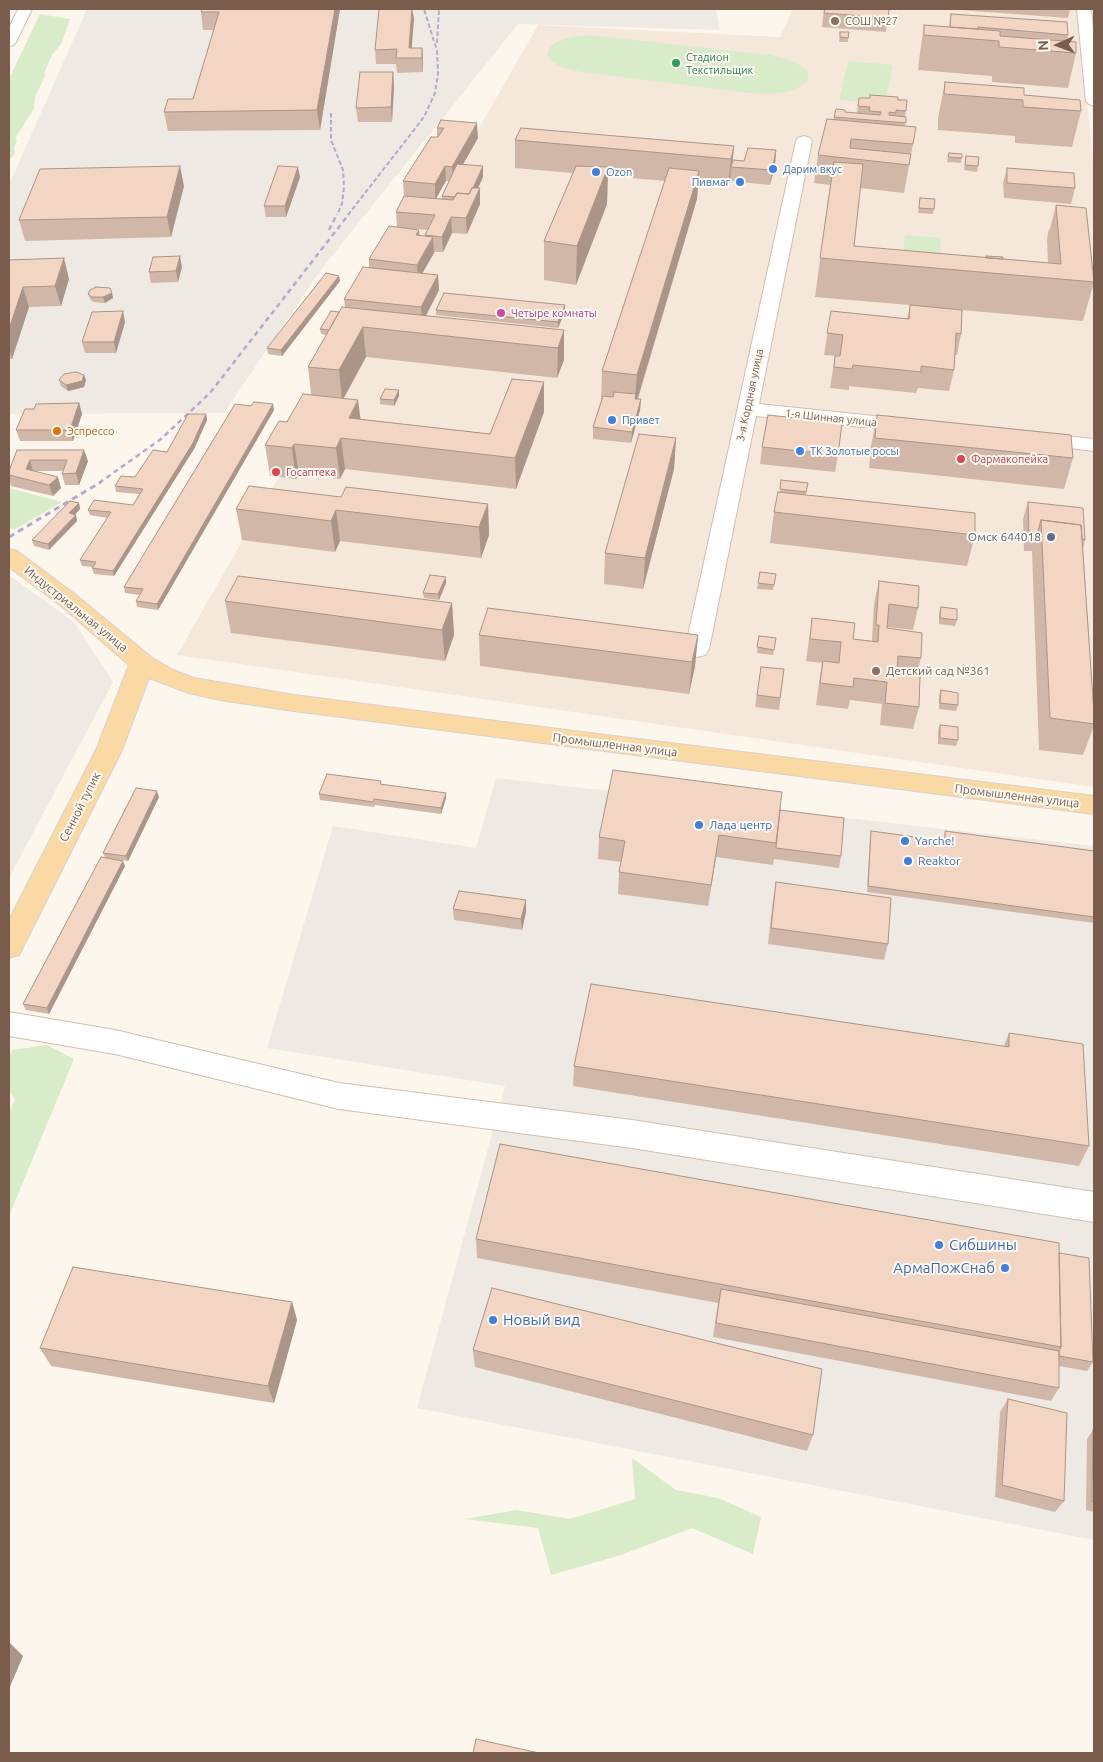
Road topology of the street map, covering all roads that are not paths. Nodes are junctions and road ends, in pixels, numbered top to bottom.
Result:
1 (26, 9) edge
2 (1084, 9) edge
3 (9, 42) edge
4 (1094, 101) edge
5 (804, 140) dead end
6 (747, 410) junction
7 (936, 429) edge
8 (1015, 437) edge
9 (1094, 445) edge
10 (9, 556) edge
11 (697, 649) edge
12 (142, 663) junction
13 (1094, 805) edge
14 (9, 947) edge
15 (9, 1024) edge
16 (1094, 1208) edge

1 - 3 street
2 - 4 street
5 - 6 street, 3-я Кордная улица
6 - 7 street, 1-я Шинная улица
6 - 11 street, 3-я Кордная улица
8 - 9 street
10 - 12 main road, Индустриальная улица
12 - 13 main road, Промышленная улица
12 - 14 main road, Сенной тупик
15 - 16 street

